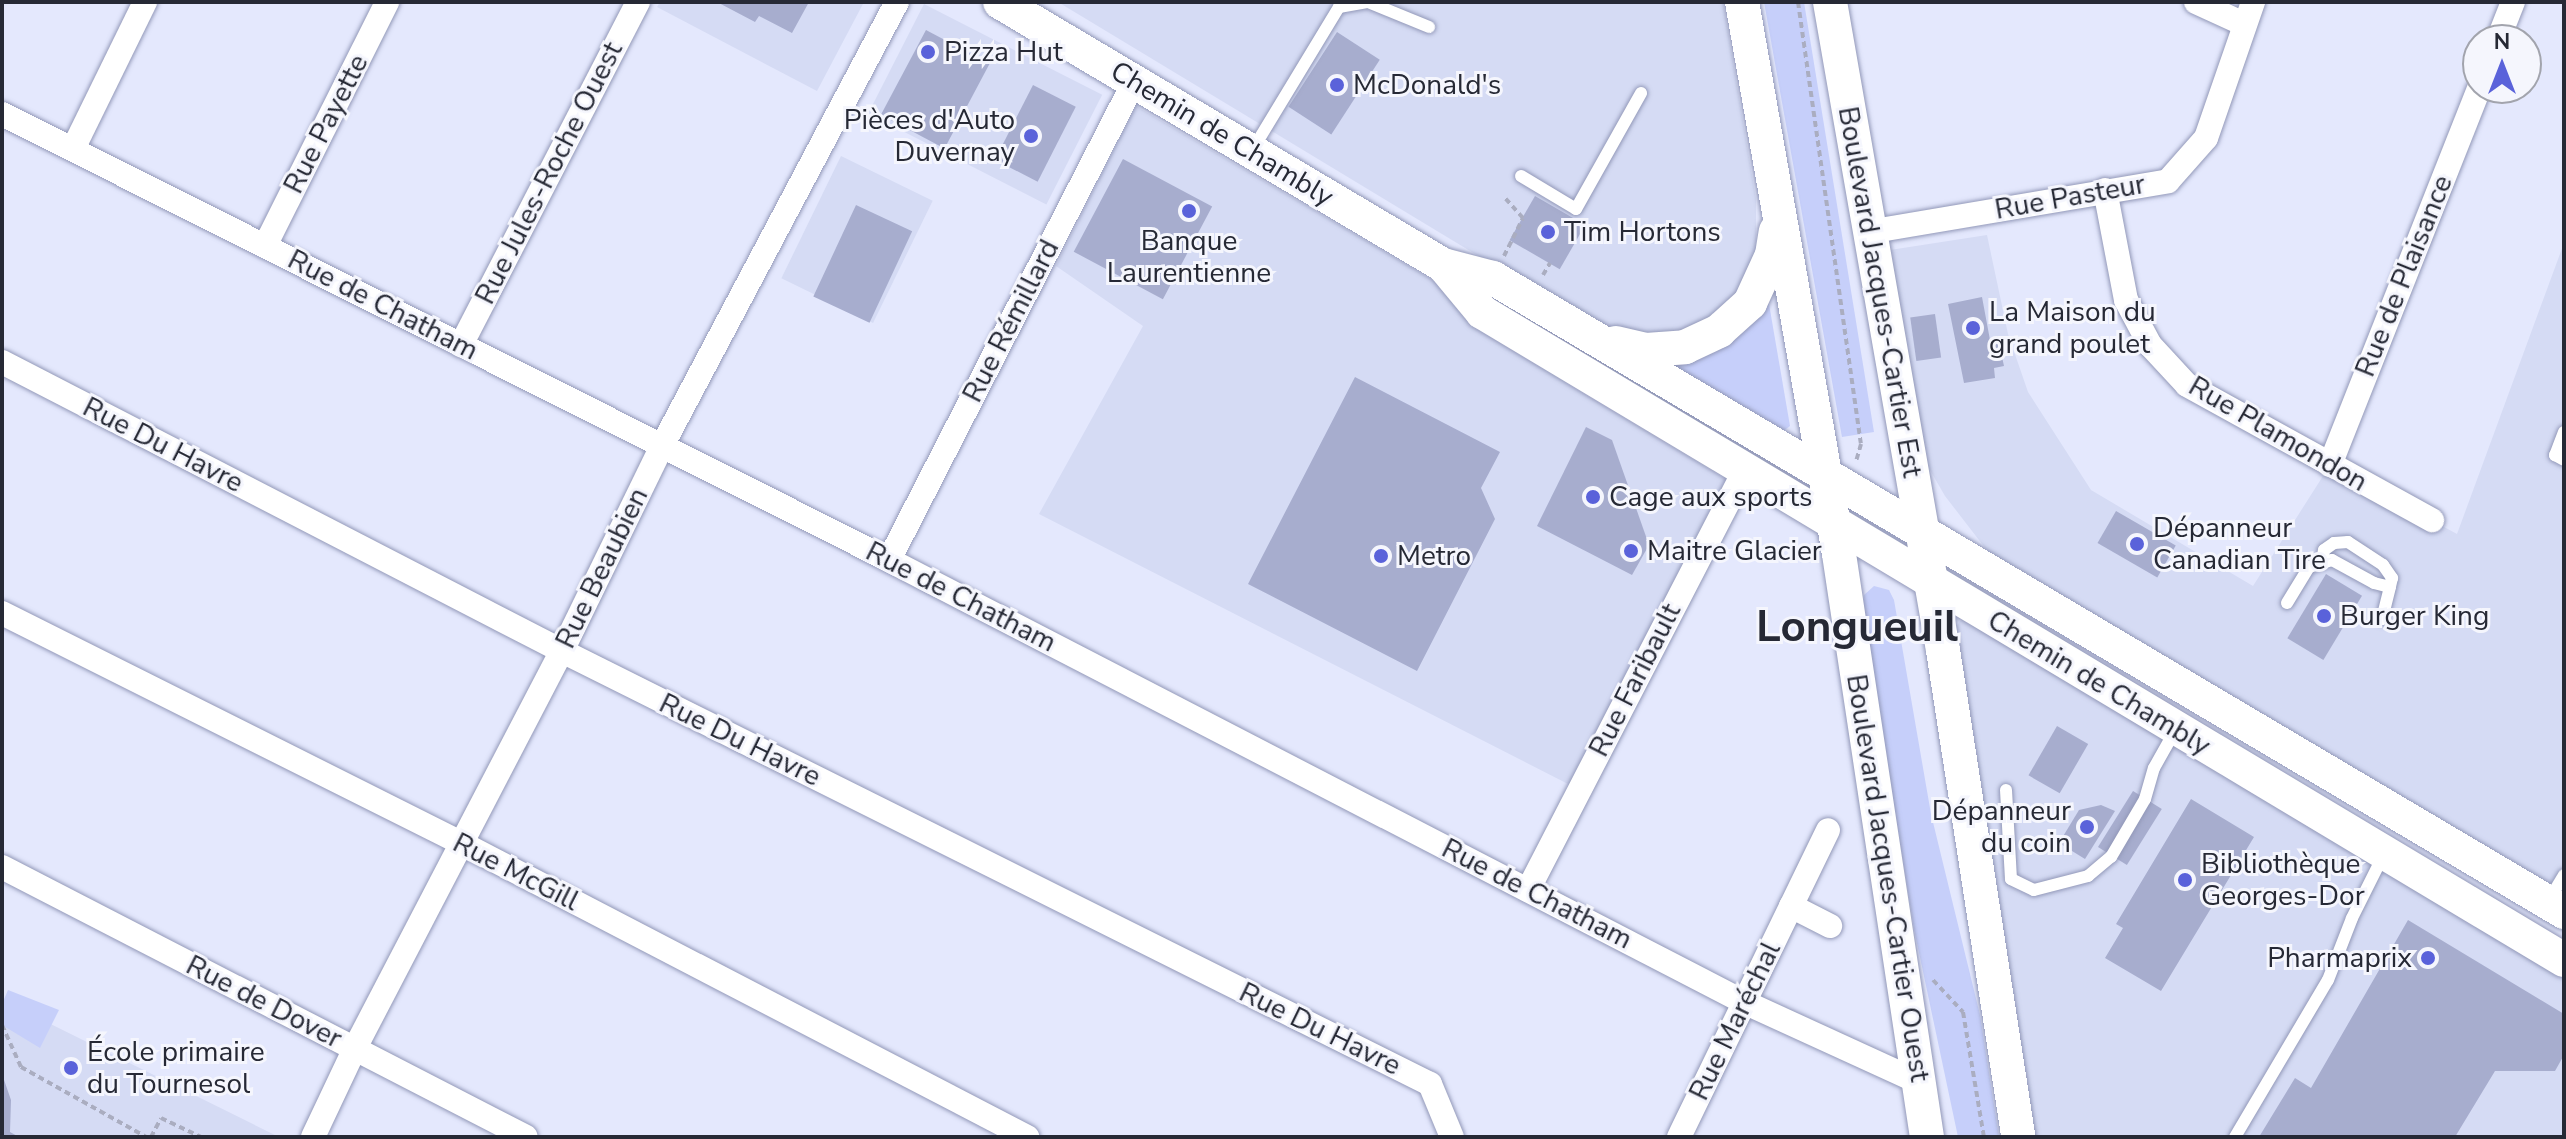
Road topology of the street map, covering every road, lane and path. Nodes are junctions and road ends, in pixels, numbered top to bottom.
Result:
1 (145, 2) edge
2 (387, 2) edge
3 (638, 2) edge
4 (897, 2) edge
5 (1367, 2) edge
6 (1742, 2) edge
7 (1798, 2) edge
8 (1830, 2) edge
9 (2196, 2) edge
10 (2513, 2) edge
11 (1011, 6) edge
12 (2248, 13) edge
13 (2504, 24) edge
14 (1429, 27) dead end
15 (1134, 82) junction
16 (1641, 93) dead end
17 (2473, 104) edge
18 (2, 114) edge
19 (73, 149) junction
20 (1252, 151) junction
21 (1521, 176) dead end
22 (2105, 190) junction
23 (1505, 198) dead end
24 (1778, 218) junction
25 (1868, 232) junction
26 (265, 246) junction
27 (1443, 265) junction
28 (1493, 278) junction
29 (1597, 339) junction
30 (461, 345) junction
31 (2, 362) edge
32 (2564, 432) edge
33 (1861, 444) dead end
34 (662, 446) junction
35 (2564, 460) edge
36 (2330, 465) junction
37 (1744, 471) junction
38 (1823, 471) junction
39 (2432, 520) dead end
40 (1834, 524) junction
41 (1923, 530) junction
42 (889, 560) junction
43 (2322, 561) junction
44 (1931, 582) junction
45 (2390, 587) junction
46 (2287, 603) dead end
47 (2, 613) edge
48 (1983, 613) junction
49 (2382, 619) dead end
50 (1943, 650) junction
51 (562, 651) junction
52 (2176, 728) junction
53 (2006, 790) dead end
54 (1828, 830) dead end
55 (463, 844) junction
56 (2384, 853) junction
57 (2, 867) edge
58 (1528, 890) junction
59 (2558, 897) edge
60 (1791, 906) junction
61 (1830, 926) dead end
62 (2564, 960) edge
63 (1930, 965) dead end
64 (1744, 1002) junction
65 (2, 1025) edge
66 (355, 1048) junction
67 (1919, 1082) junction
68 (148, 1137) edge
69 (201, 1137) edge
70 (313, 1137) edge
71 (526, 1137) edge
72 (1027, 1137) edge
73 (1452, 1137) edge
74 (1679, 1137) edge
75 (1927, 1137) edge
76 (1984, 1137) edge
77 (2018, 1137) edge
78 (2235, 1137) edge

1 - 19 street
2 - 26 street, Rue Payette
3 - 30 street, Rue Jules-Roche Ouest
4 - 34 street, Rue Beaubien
5 - 14 lane
5 - 20 lane
6 - 24 main road
7 - 33 path, Boulevard Jacques-Cartier Est
8 - 25 main road, Boulevard Jacques-Cartier Est
9 - 12 street
10 - 13 street
11 - 15 main road, Chemin de Chambly
12 - 22 street, Rue Pasteur
15 - 20 main road, Chemin de Chambly
15 - 42 street, Rue Rémillard
16 - 21 lane
17 - 36 street, Rue de Plaisance
18 - 19 street, Rue de Chatham
19 - 26 street, Rue de Chatham
20 - 27 main road, Chemin de Chambly
22 - 25 street, Rue Pasteur
22 - 36 street, Rue Plamondon
23 - 28 path
24 - 29 main road
24 - 38 main road
25 - 41 main road, Boulevard Jacques-Cartier Est
26 - 30 street, Rue de Chatham
27 - 28 main road, Chemin de Chambly
27 - 37 main road, Chemin de Chambly
28 - 29 main road, Chemin de Chambly
29 - 38 main road, Chemin de Chambly
30 - 34 street, Rue de Chatham
31 - 51 street, Rue Du Havre
32 - 35 lane
34 - 42 street, Rue de Chatham
34 - 51 street, Rue Beaubien
36 - 39 street, Rue Plamondon
37 - 40 main road, Chemin de Chambly
37 - 58 street, Rue Faribault
38 - 40 main road
38 - 41 main road, Chemin de Chambly
40 - 44 main road, Chemin de Chambly
40 - 67 main road, Boulevard Jacques-Cartier Ouest
41 - 44 main road, Boulevard Jacques-Cartier Est
41 - 59 main road, Chemin de Chambly
42 - 58 street, Rue de Chatham
43 - 45 lane
43 - 45 lane
43 - 46 lane
44 - 48 main road, Chemin de Chambly
44 - 50 main road
45 - 49 lane
47 - 55 street, Rue McGill
48 - 50 main road
48 - 52 main road, Chemin de Chambly
50 - 77 main road
51 - 55 street, Rue Beaubien
51 - 73 street, Rue Du Havre
52 - 53 lane
52 - 56 main road, Chemin de Chambly
54 - 60 street, Rue Maréchal
55 - 66 street, Rue Beaubien
55 - 72 street, Rue McGill
56 - 62 main road, Chemin de Chambly
56 - 78 lane
57 - 66 street, Rue de Dover
58 - 64 street, Rue de Chatham
60 - 61 street, Rue Maréchal
60 - 64 street, Rue Maréchal
63 - 76 path, Boulevard Jacques-Cartier Ouest
64 - 67 street, Rue de Chatham
64 - 74 street, Rue Maréchal
65 - 68 path
66 - 70 street, Rue Beaubien
66 - 71 street, Rue de Dover
67 - 75 main road, Boulevard Jacques-Cartier Ouest
68 - 69 path

